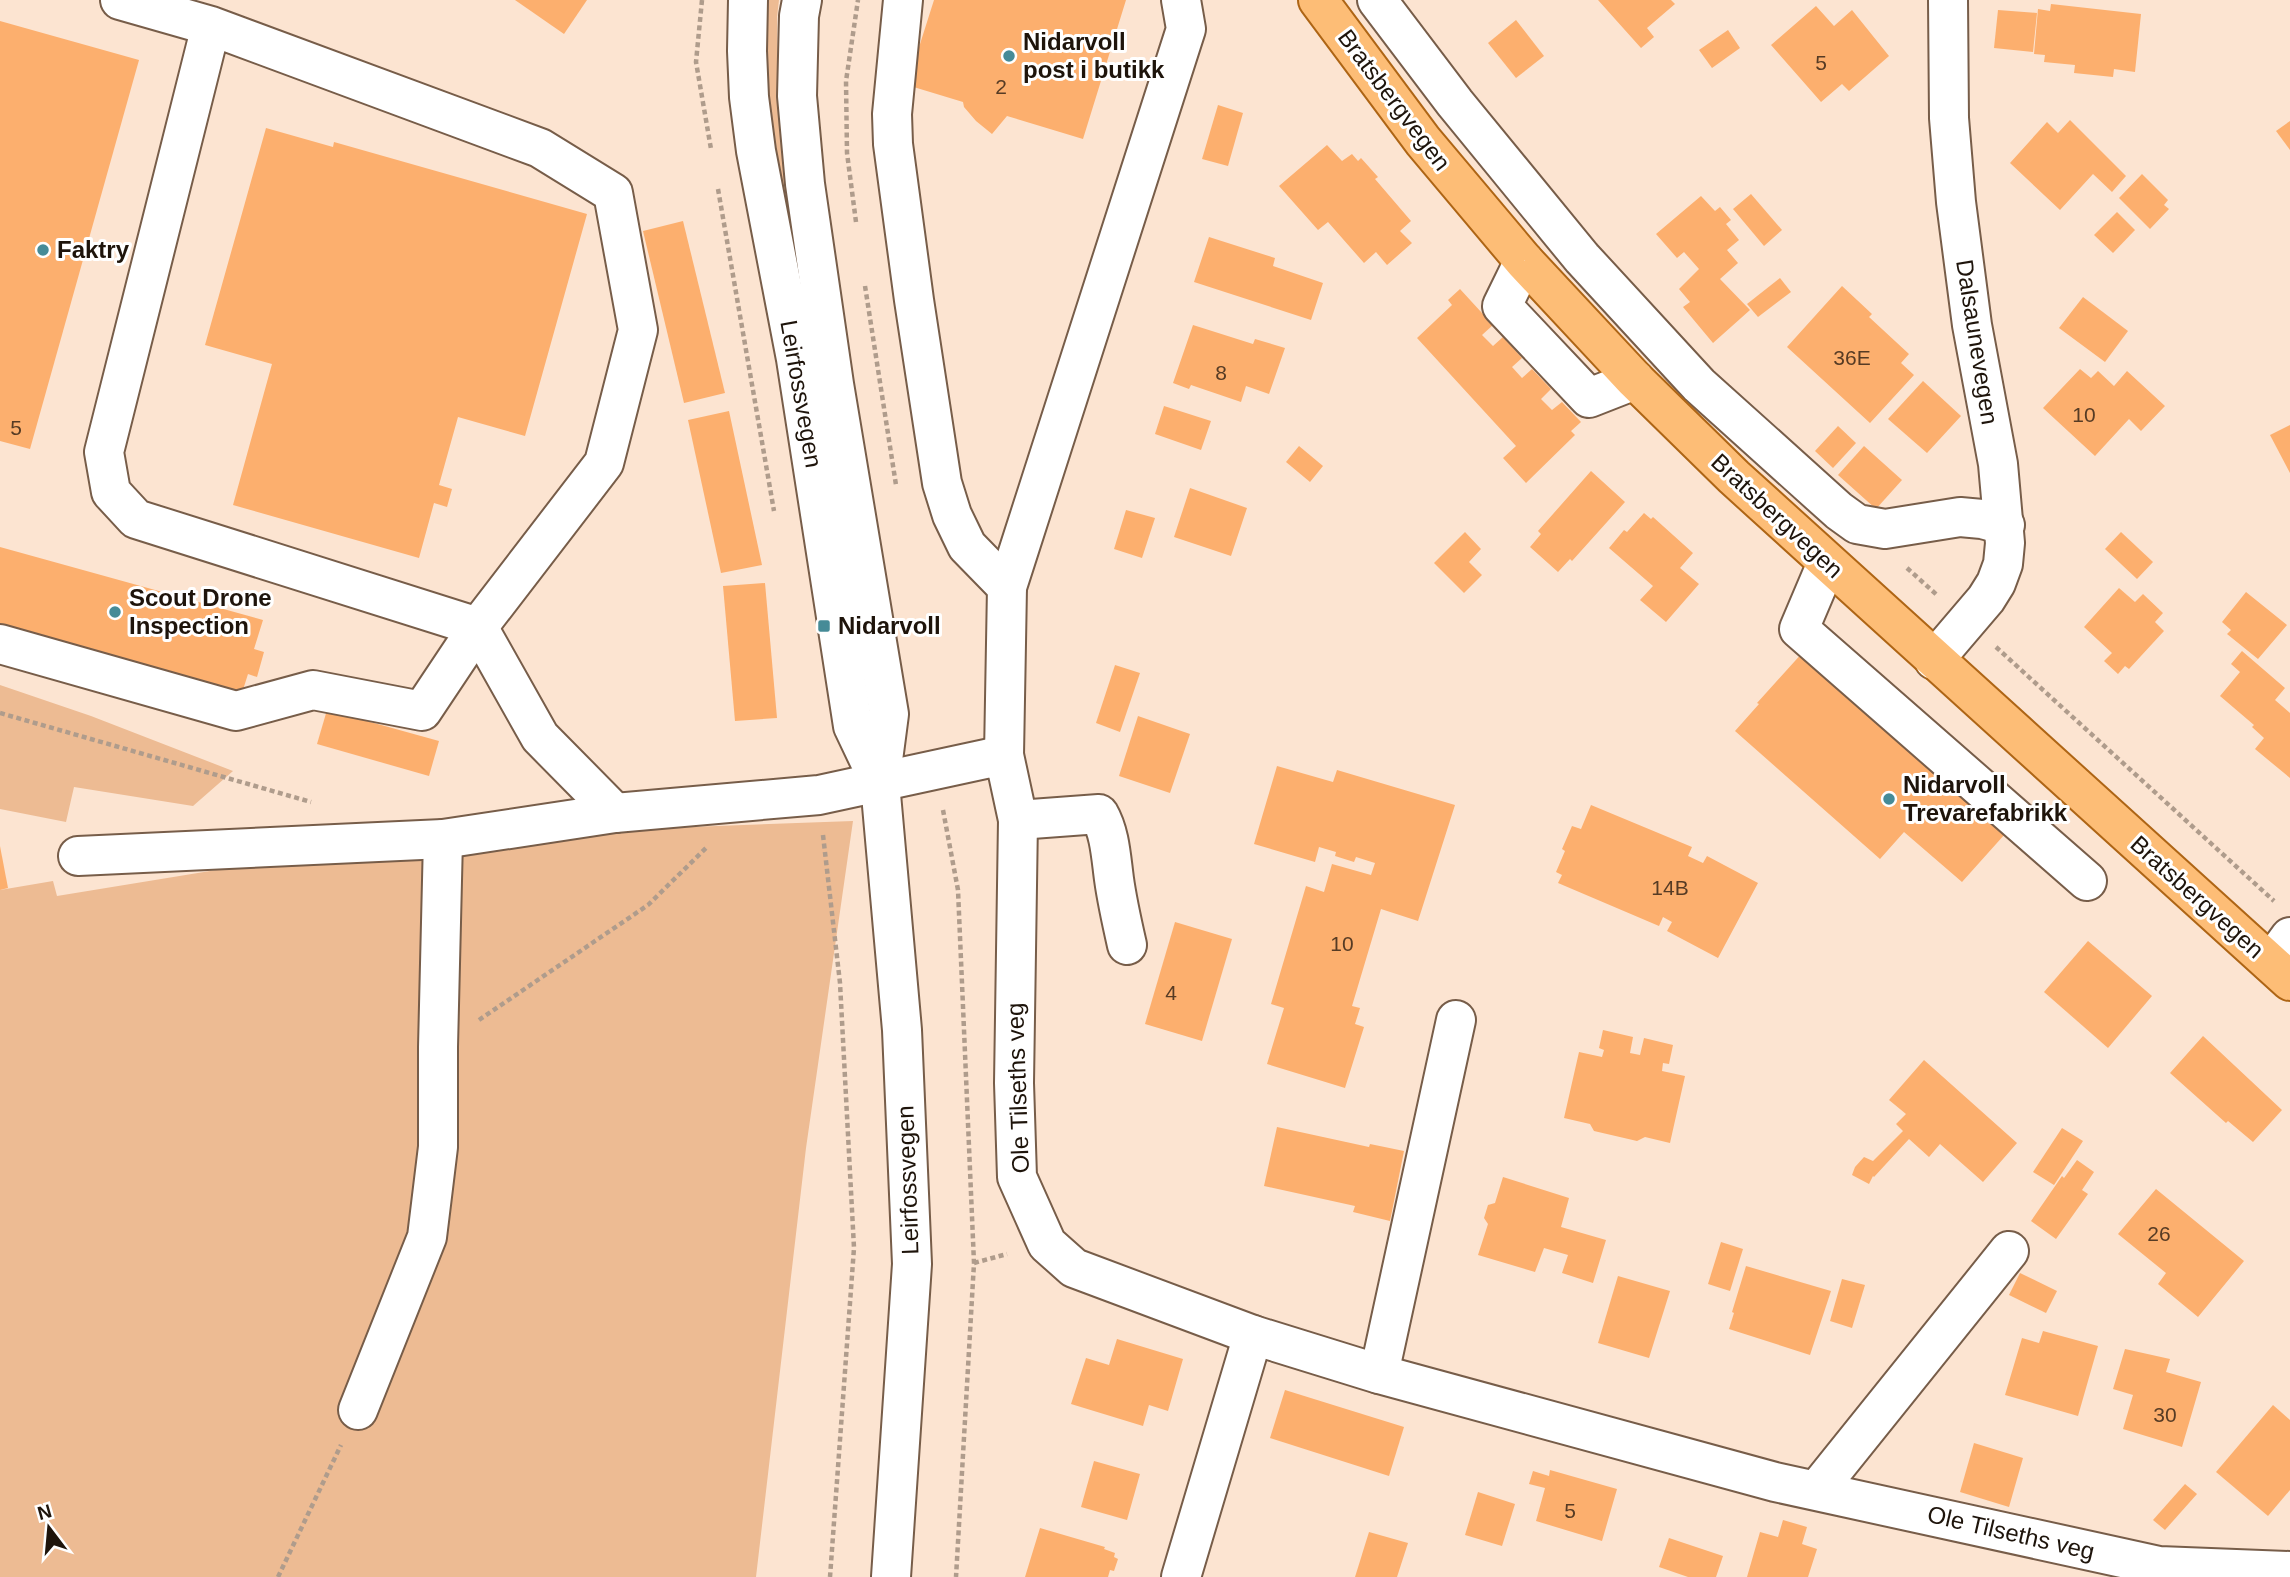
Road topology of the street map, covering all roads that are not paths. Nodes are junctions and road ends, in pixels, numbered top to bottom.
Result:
1 (120, 0) edge
2 (748, 0) edge
3 (802, 0) edge
4 (903, 0) edge
5 (1318, 0) edge
6 (1377, 0) edge
7 (1948, 0) edge
8 (1183, 14) edge
9 (211, 26) junction
10 (2005, 525) junction
11 (1827, 563) junction
12 (1007, 587) junction
13 (478, 627) junction
14 (0, 644) edge
15 (1934, 660) junction
16 (1004, 755) junction
17 (880, 783) junction
18 (615, 813) junction
19 (1018, 820) junction
20 (443, 839) junction
21 (78, 856) dead end
22 (2087, 881) dead end
23 (1127, 945) dead end
24 (2283, 947) edge
25 (1456, 1020) dead end
26 (2010, 1251) dead end
27 (1253, 1335) junction
28 (1379, 1374) junction
29 (358, 1410) road end
30 (1817, 1490) junction
31 (2290, 1572) edge
32 (891, 1577) edge
33 (1181, 1577) edge

1 - 9 street
2 - 17 street, Leirfossvegen
3 - 17 street, Leirfossvegen
4 - 12 street
5 - 11 main road, Bratsbergvegen
6 - 10 street
7 - 10 street, Dalsaunevegen
8 - 12 street
9 - 13 street
9 - 13 street
10 - 15 street, Dalsaunevegen
11 - 15 main road, Bratsbergvegen
11 - 22 street
12 - 16 street
13 - 14 street
13 - 18 street
15 - 24 main road, Bratsbergvegen
16 - 17 street
16 - 19 street, Ole Tilseths veg
17 - 18 street
17 - 32 street, Leirfossvegen
18 - 20 street
19 - 23 street
19 - 27 street, Ole Tilseths veg
20 - 21 street
20 - 29 street
25 - 28 street
26 - 30 street
27 - 28 street, Ole Tilseths veg
27 - 33 street
28 - 30 street, Ole Tilseths veg
30 - 31 street, Ole Tilseths veg

